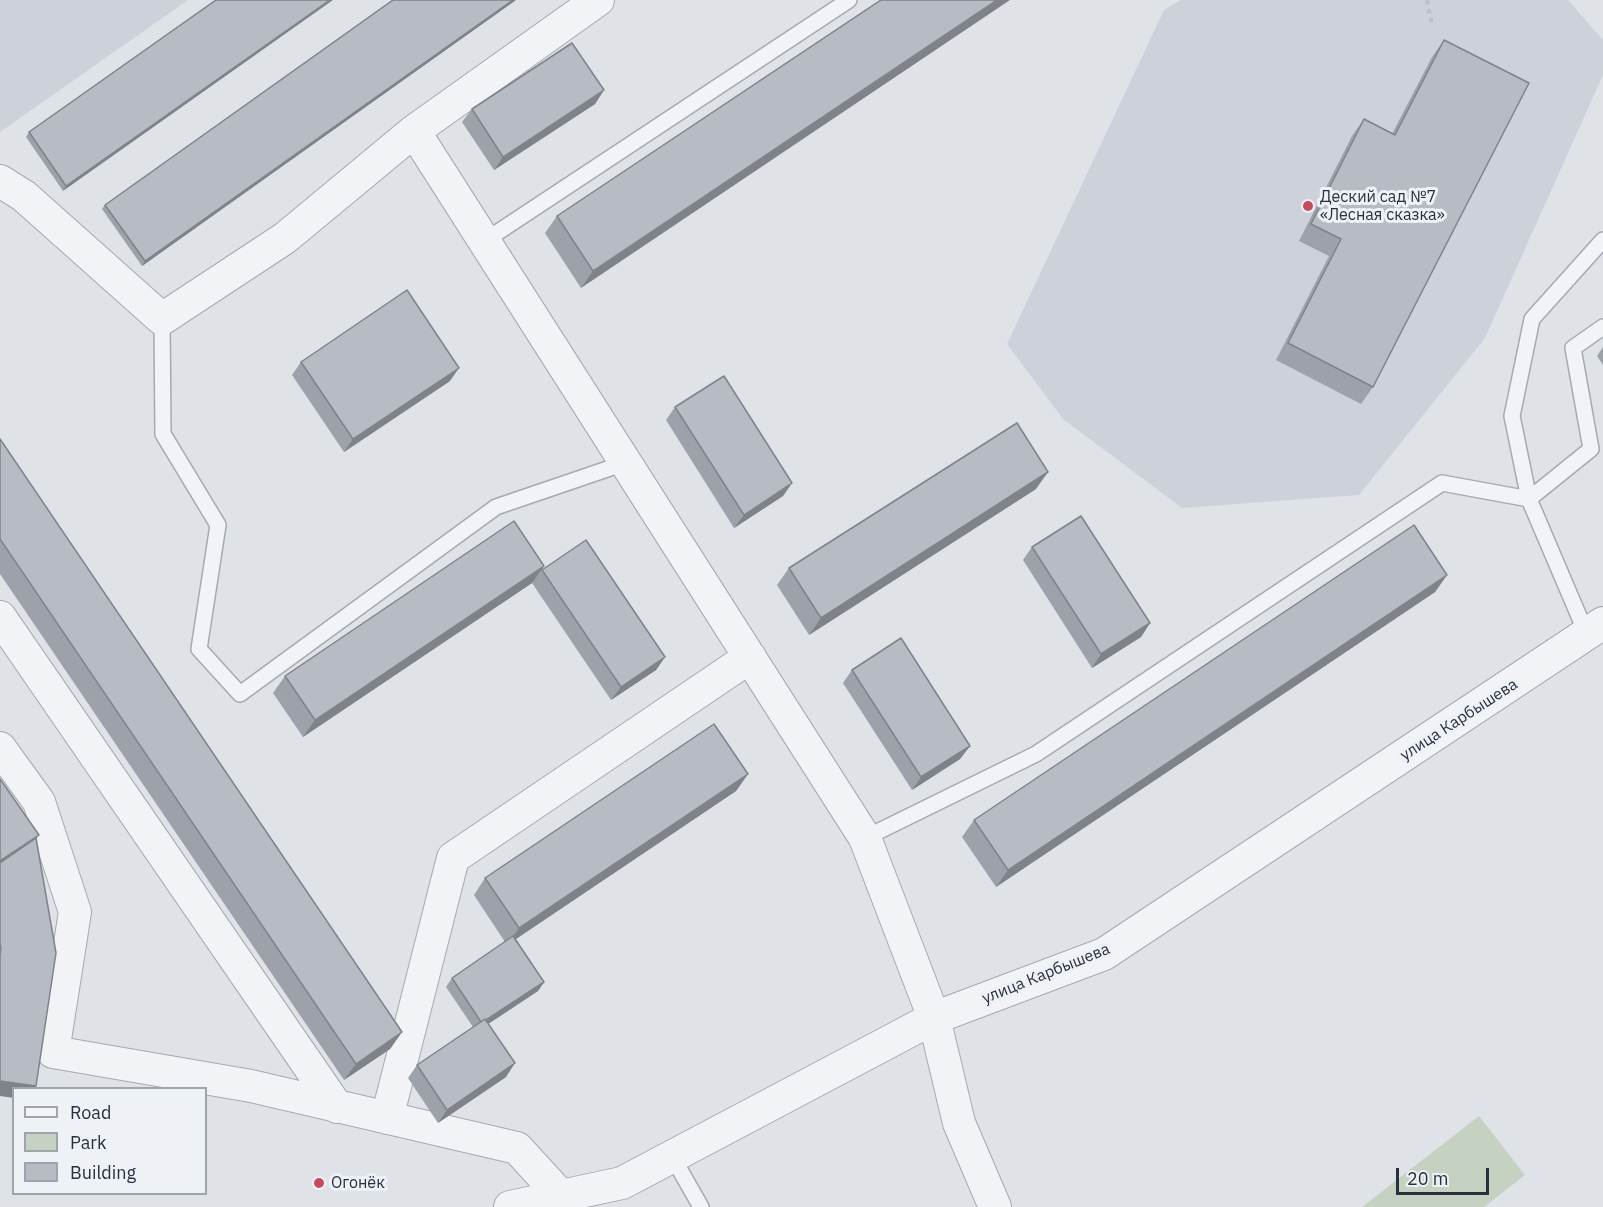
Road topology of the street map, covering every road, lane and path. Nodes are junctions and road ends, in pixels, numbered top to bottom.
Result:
1 (598, 0) edge
2 (849, 0) edge
3 (1427, 0) edge
4 (1432, 25) dead end
5 (414, 130) junction
6 (0, 181) edge
7 (1603, 240) edge
8 (483, 242) junction
9 (162, 319) junction
10 (1603, 327) edge
11 (1597, 446) edge
12 (625, 463) junction
13 (1529, 499) junction
14 (0, 617) edge
15 (1595, 629) edge
16 (750, 657) junction
17 (0, 748) edge
18 (866, 838) junction
19 (934, 1018) junction
20 (337, 1107) junction
21 (387, 1118) junction
22 (672, 1156) junction
23 (619, 1195) edge
24 (558, 1202) edge
25 (510, 1207) edge
26 (700, 1207) edge
27 (995, 1207) edge

1 - 5 street
2 - 8 lane
3 - 4 path
5 - 8 street
5 - 9 street
6 - 9 street
7 - 13 lane
8 - 12 street
9 - 12 lane
10 - 11 lane
11 - 13 lane
12 - 16 street
13 - 15 lane
13 - 18 lane
14 - 20 street
15 - 19 street, улица Карбышева
16 - 18 street
16 - 21 street
17 - 20 street
18 - 19 street
19 - 22 street, улица Карбышева
19 - 27 street
20 - 21 street
21 - 24 street
22 - 23 street, улица Карбышева
22 - 26 lane
23 - 24 street, улица Карбышева
24 - 25 street, улица Карбышева

